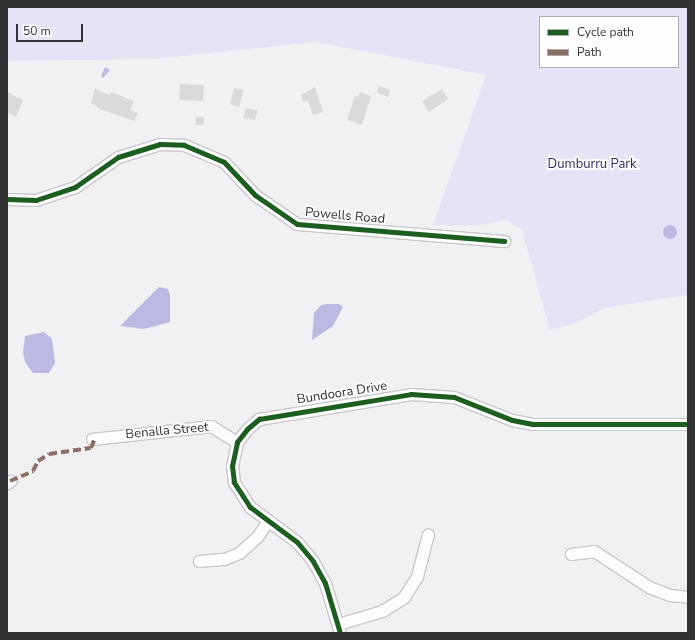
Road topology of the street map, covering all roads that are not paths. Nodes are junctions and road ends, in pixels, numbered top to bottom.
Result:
1 (7, 199) edge
2 (504, 241) dead end
3 (688, 424) edge
4 (92, 439) dead end
5 (237, 442) junction
6 (267, 522) junction
7 (428, 534) dead end
8 (571, 554) dead end
9 (199, 561) dead end
10 (688, 598) edge
11 (339, 629) edge

1 - 2 street, Powells Road
3 - 5 street, Bundoora Drive
4 - 5 street, Benalla Street
5 - 6 street, Bundoora Drive
6 - 9 street
6 - 11 street, Bundoora Drive
7 - 11 street
8 - 10 street

